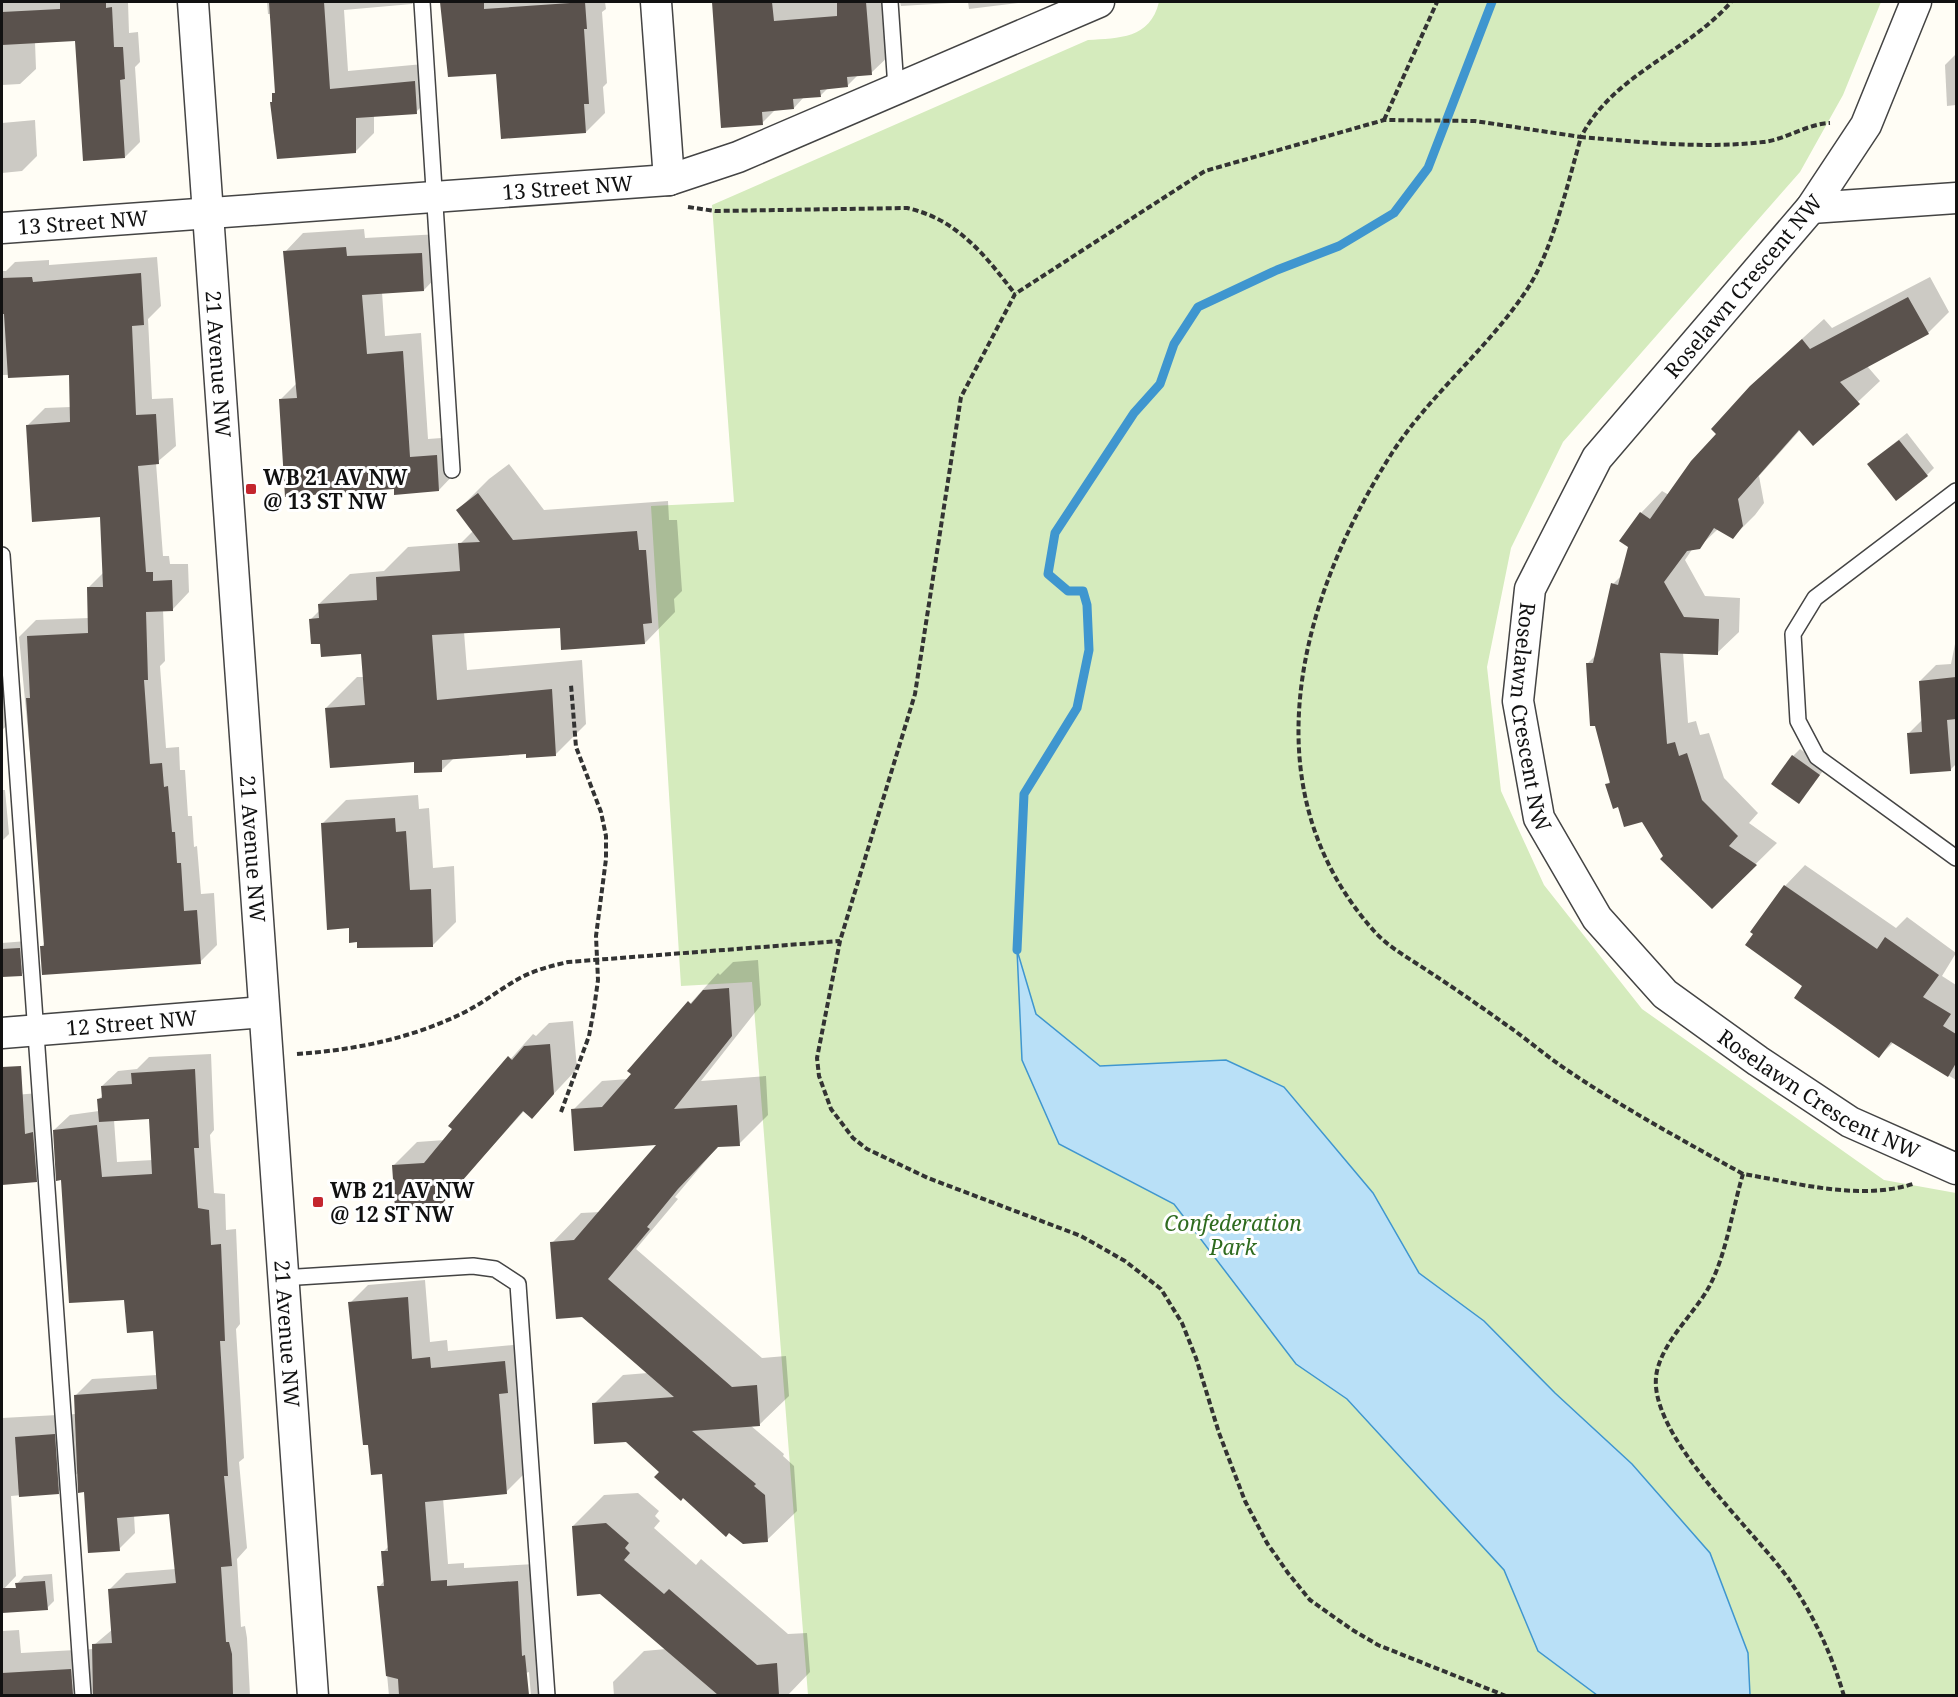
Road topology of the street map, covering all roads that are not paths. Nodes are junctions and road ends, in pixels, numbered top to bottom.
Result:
1 (193, 2) edge
2 (422, 2) edge
3 (656, 2) edge
4 (890, 2) edge
5 (1099, 2) edge
6 (1916, 2) edge
7 (896, 88) junction
8 (669, 180) junction
9 (435, 196) junction
10 (1956, 198) edge
11 (1811, 208) junction
12 (208, 213) junction
13 (2, 228) edge
14 (452, 470) dead end
15 (1956, 491) edge
16 (2, 555) edge
17 (1956, 858) edge
18 (264, 1012) junction
19 (35, 1031) junction
20 (2, 1033) edge
21 (1950, 1167) edge
22 (282, 1278) junction
23 (83, 1695) edge
24 (313, 1695) edge
25 (547, 1695) edge

1 - 12 street, 21 Avenue NW
2 - 9 lane
3 - 8 street
4 - 7 lane
5 - 7 street, 13 Street NW
6 - 11 street, Roselawn Crescent NW
7 - 8 street, 13 Street NW
8 - 9 street, 13 Street NW
9 - 12 street, 13 Street NW
9 - 14 lane
10 - 11 street
11 - 21 street, Roselawn Crescent NW
12 - 13 street, 13 Street NW
12 - 18 street, 21 Avenue NW
15 - 17 lane
16 - 19 lane
18 - 19 street, 12 Street NW
18 - 22 street, 21 Avenue NW
19 - 20 street, 12 Street NW
19 - 23 lane
22 - 24 street, 21 Avenue NW
22 - 25 lane

